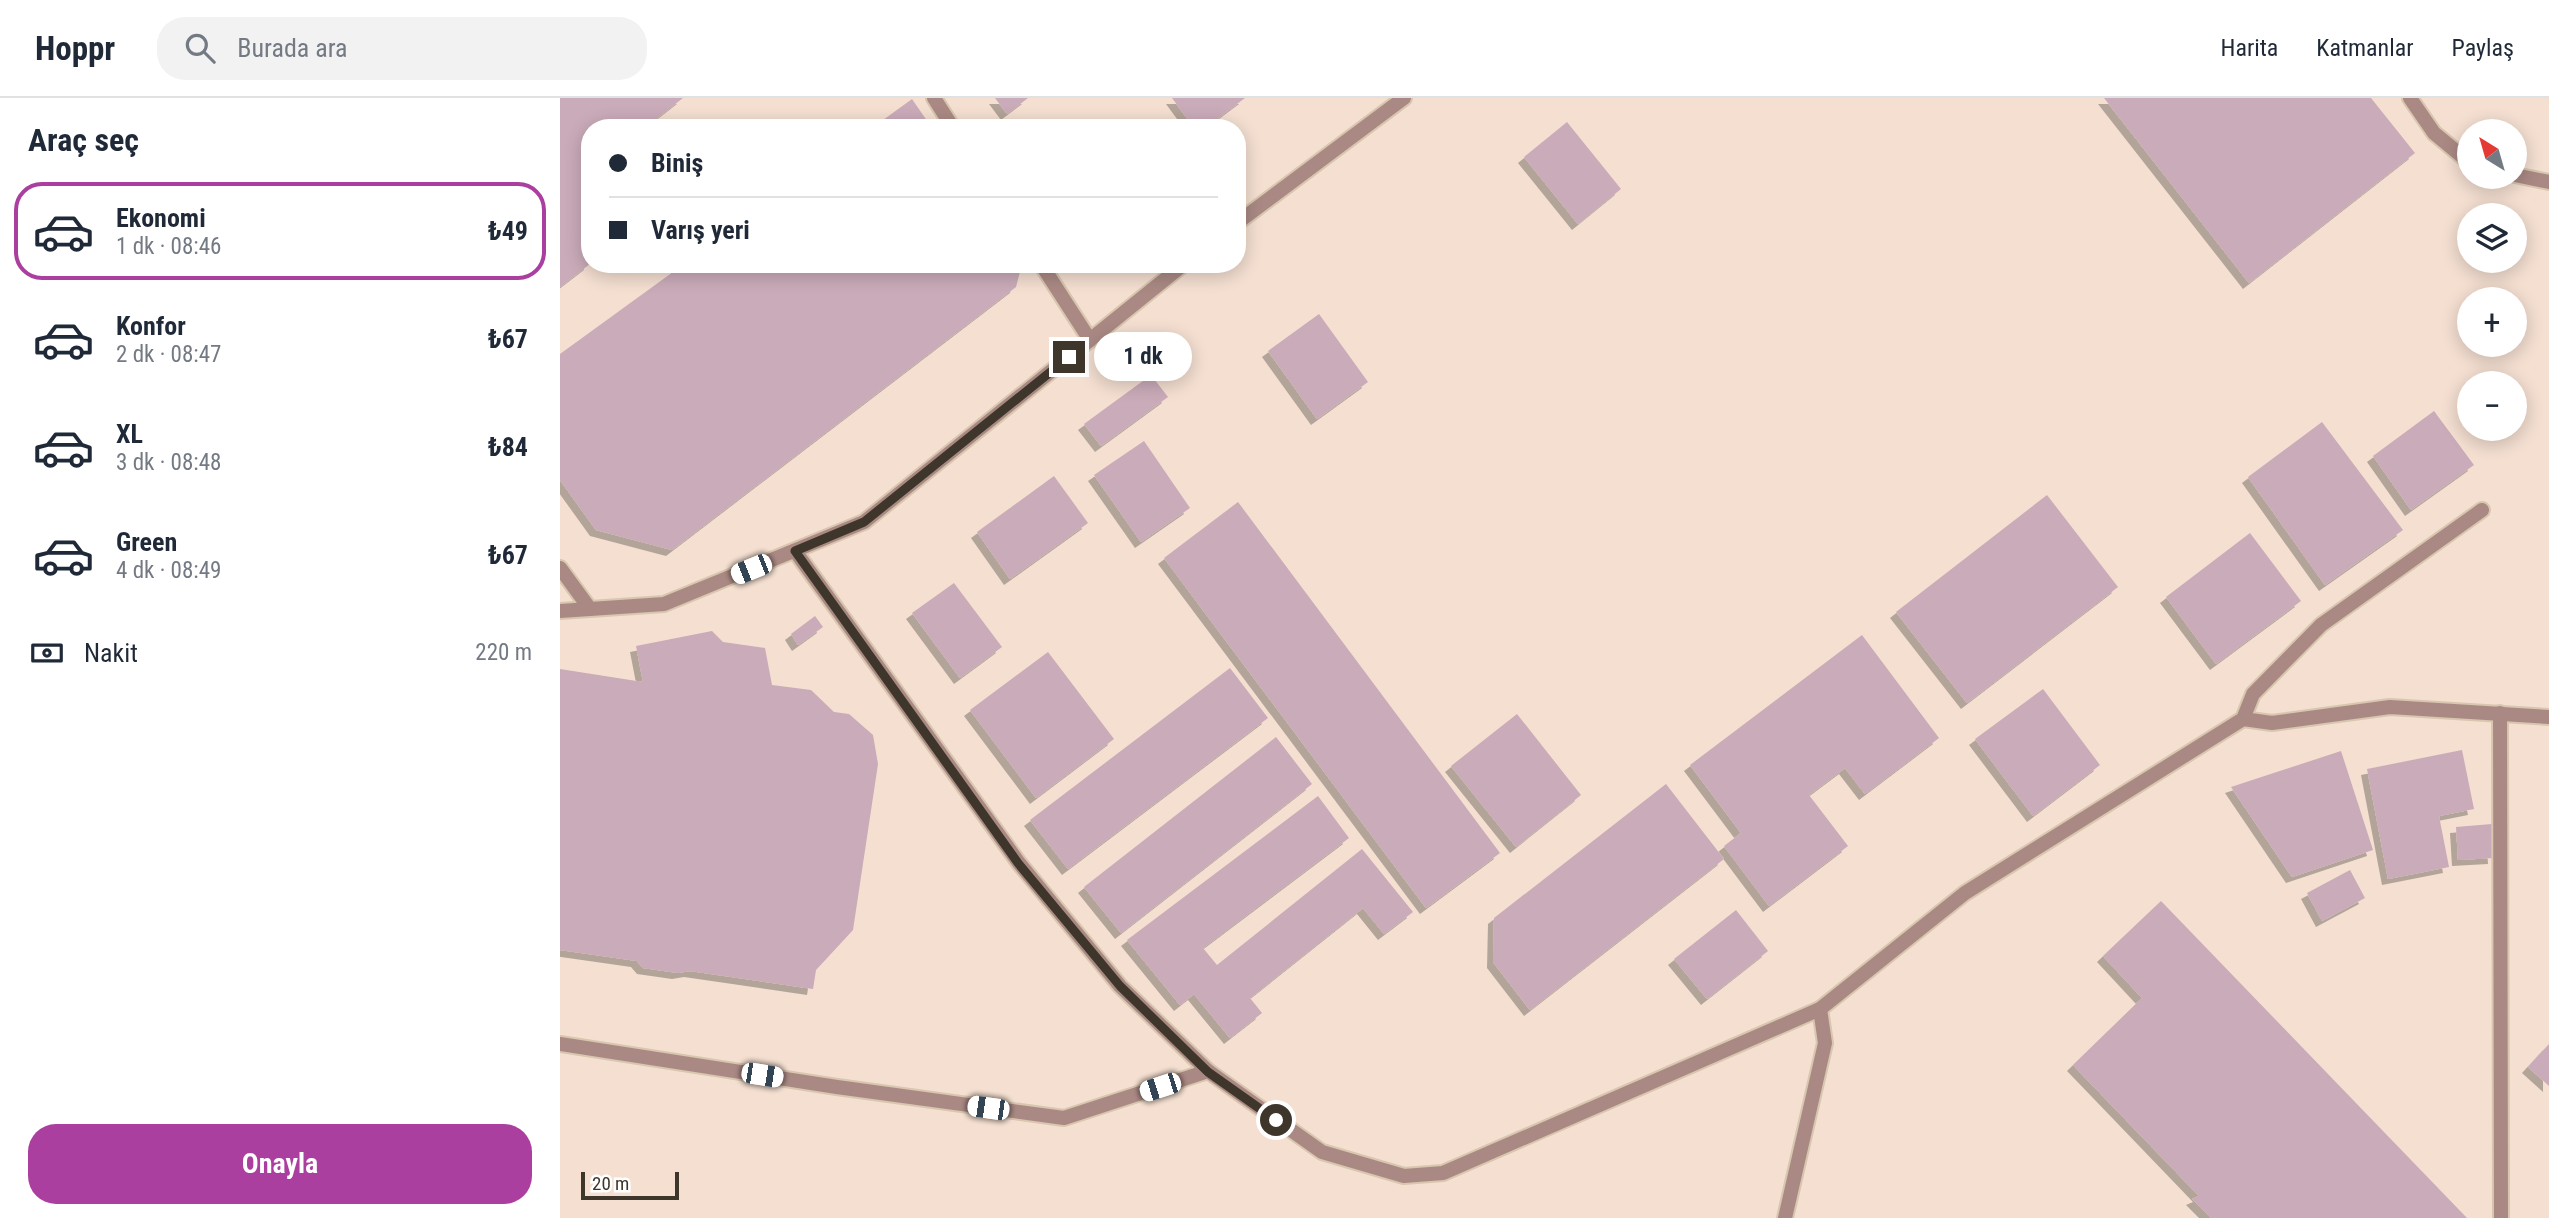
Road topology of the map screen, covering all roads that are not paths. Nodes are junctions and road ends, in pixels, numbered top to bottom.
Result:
1 (934, 98) edge
2 (1404, 98) edge
3 (2410, 98) edge
4 (948, 119) edge
5 (2457, 152) edge
6 (2527, 177) edge
7 (2549, 182) edge
8 (1246, 216) edge
9 (1047, 273) edge
10 (1173, 273) edge
11 (1090, 340) junction
12 (2482, 510) dead end
13 (795, 551) junction
14 (560, 568) edge
15 (590, 609) junction
16 (560, 611) edge
17 (2500, 713) junction
18 (2549, 717) edge
19 (2243, 719) junction
20 (1820, 1009) junction
21 (560, 1044) edge
22 (1208, 1072) junction
23 (1785, 1218) edge
24 (2501, 1218) edge

1 - 4 street
2 - 8 street
3 - 5 street
6 - 7 street
9 - 11 street
10 - 11 street
11 - 13 street
12 - 19 street
13 - 15 street
13 - 22 street
14 - 15 street
15 - 16 street
17 - 18 street
17 - 19 street
17 - 24 street
19 - 20 street
20 - 22 street
20 - 23 street
21 - 22 street

